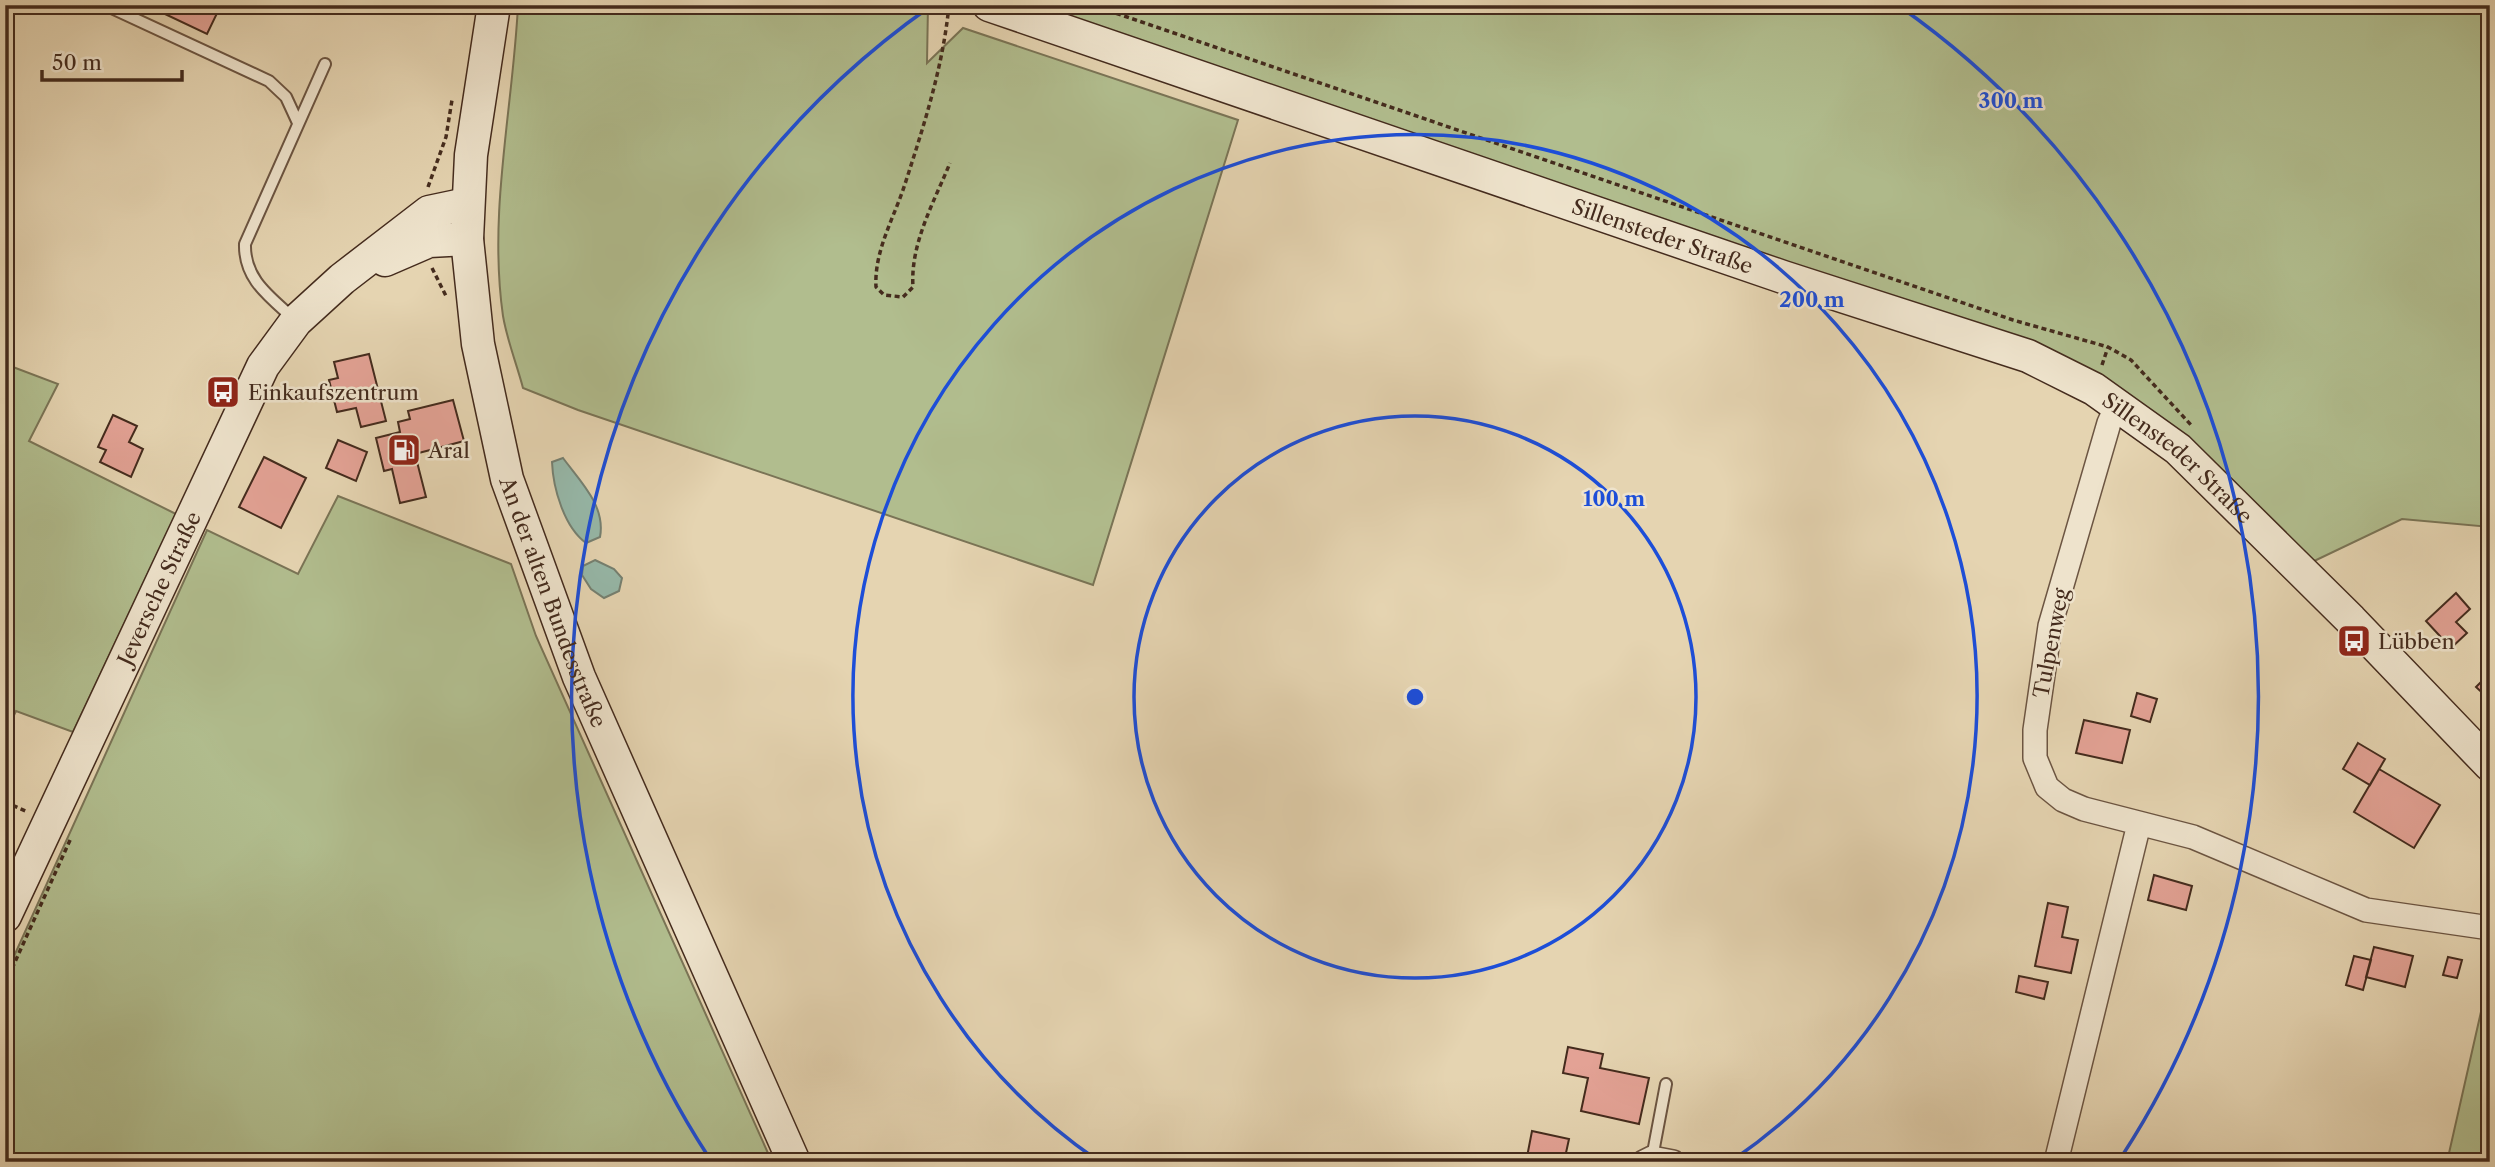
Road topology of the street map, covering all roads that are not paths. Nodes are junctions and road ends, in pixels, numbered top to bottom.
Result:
1 (106, 5) edge
2 (494, 5) edge
3 (989, 5) edge
4 (325, 64) dead end
5 (298, 122) junction
6 (467, 204) junction
7 (467, 239) junction
8 (342, 279) junction
9 (296, 320) junction
10 (2118, 403) junction
11 (2490, 765) edge
12 (2139, 824) junction
13 (5, 916) edge
14 (2490, 928) edge
15 (1666, 1084) dead end
16 (1656, 1160) edge
17 (794, 1162) edge
18 (2056, 1162) edge

1 - 5 lane
2 - 6 street, An der alten Bundesstraße
3 - 10 street, Sillensteder Straße
4 - 5 lane
5 - 9 lane
6 - 7 street, An der alten Bundesstraße
6 - 8 street, Jeversche Straße
7 - 8 street, Jeversche Straße
7 - 17 street, An der alten Bundesstraße
8 - 9 street, Jeversche Straße
9 - 13 street, Jeversche Straße
10 - 11 street, Sillensteder Straße
10 - 12 street, Tulpenweg
12 - 14 street, Tulpenweg
12 - 18 street
15 - 16 lane

